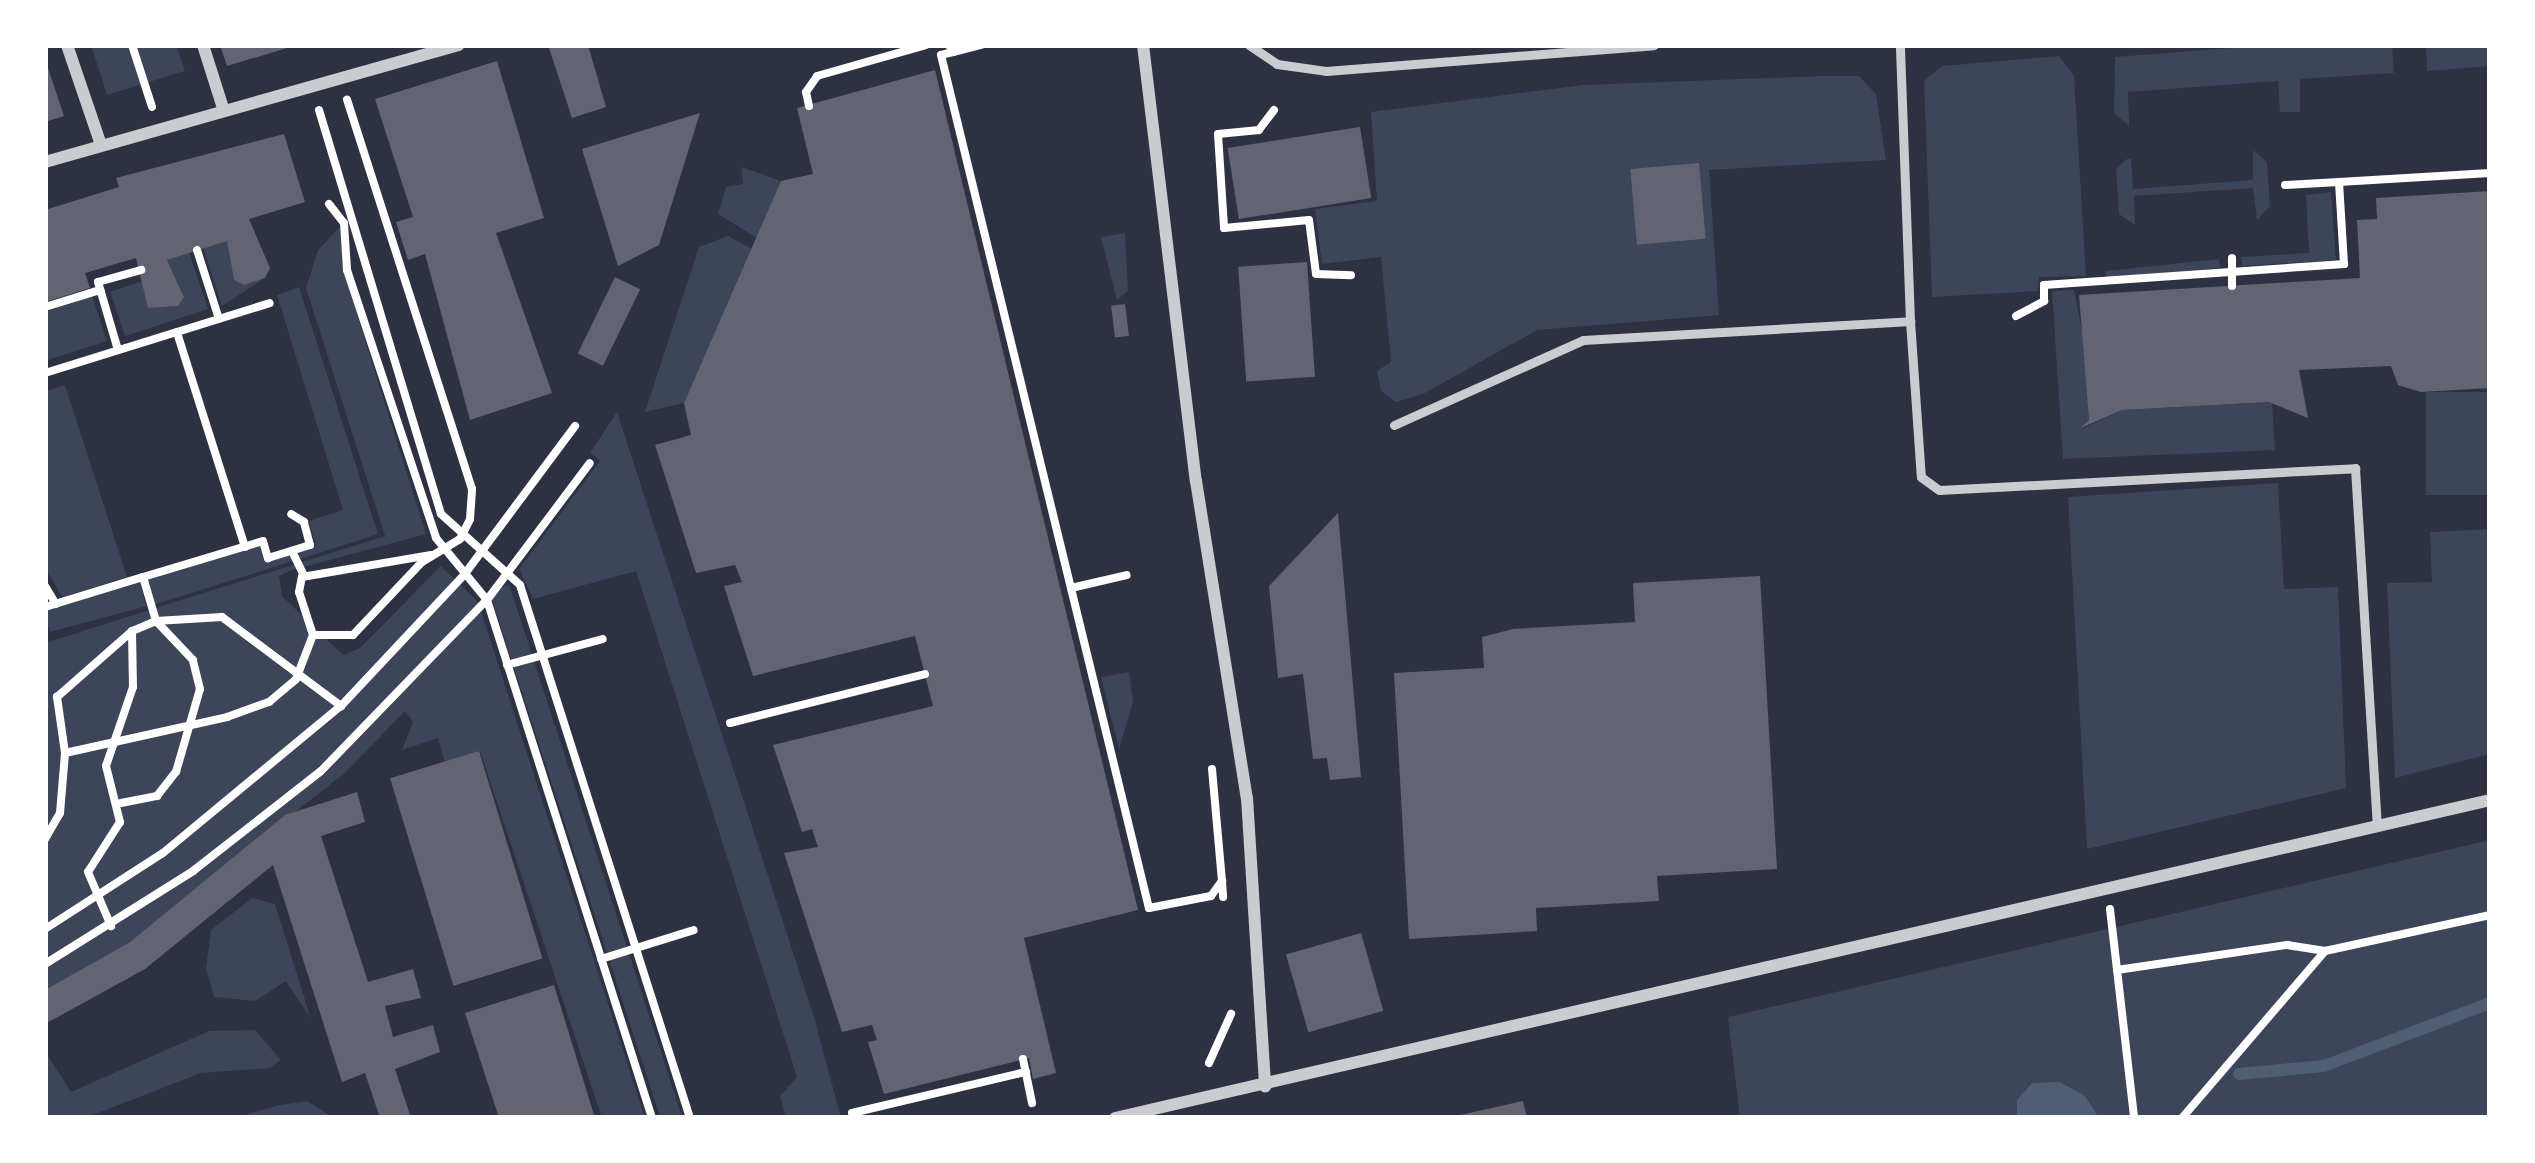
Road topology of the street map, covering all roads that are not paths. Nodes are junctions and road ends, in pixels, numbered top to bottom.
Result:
1 (68, 45) edge
2 (203, 45) edge
3 (459, 45) edge
4 (1143, 45) edge
5 (1249, 45) edge
6 (1654, 45) edge
7 (1900, 45) edge
8 (223, 108) junction
9 (100, 146) junction
10 (45, 163) edge
11 (1910, 321) junction
12 (1394, 424) dead end
13 (2490, 800) edge
14 (2377, 826) junction
15 (1265, 1086) junction
16 (1115, 1118) edge

1 - 9 street
2 - 8 street
3 - 8 street
4 - 15 street
5 - 6 lane
7 - 11 lane
8 - 9 street
9 - 10 street
11 - 12 lane
11 - 14 lane
13 - 14 street
14 - 15 street
15 - 16 street

